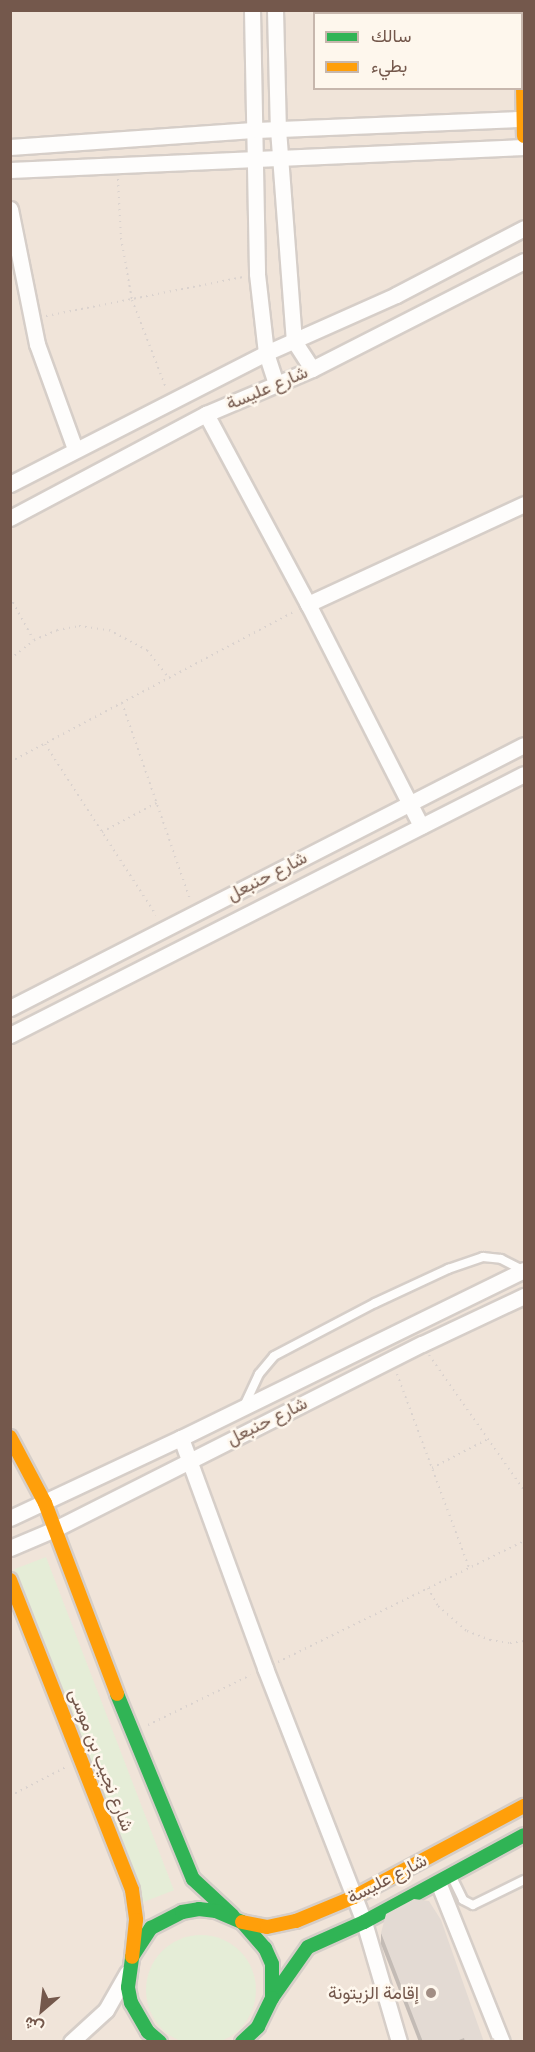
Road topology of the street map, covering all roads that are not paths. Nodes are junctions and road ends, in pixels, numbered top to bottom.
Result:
1 (252, 10) edge
2 (275, 10) edge
3 (523, 76) edge
4 (524, 119) edge
5 (278, 129) junction
6 (256, 130) junction
7 (525, 136) edge
8 (10, 147) edge
9 (525, 147) edge
10 (280, 160) junction
11 (256, 161) junction
12 (10, 170) edge
13 (10, 209) edge
14 (525, 228) edge
15 (525, 261) edge
16 (294, 341) junction
17 (266, 353) junction
18 (312, 369) junction
19 (276, 383) junction
20 (206, 414) junction
21 (75, 449) junction
22 (10, 484) edge
23 (525, 504) edge
24 (10, 518) edge
25 (308, 604) junction
26 (525, 745) edge
27 (525, 774) edge
28 (411, 805) junction
29 (421, 826) junction
30 (10, 1008) edge
31 (10, 1035) edge
32 (524, 1270) edge
33 (525, 1296) edge
34 (244, 1407) junction
35 (10, 1437) edge
36 (181, 1438) junction
37 (189, 1460) junction
38 (45, 1503) junction
39 (10, 1518) edge
40 (55, 1529) junction
41 (10, 1548) edge
42 (10, 1580) edge
43 (525, 1806) edge
44 (525, 1835) edge
45 (444, 1878) junction
46 (525, 1880) edge
47 (354, 1898) junction
48 (238, 1919) junction
49 (364, 1922) junction
50 (130, 1964) junction
51 (272, 1998) junction
52 (258, 2034) edge
53 (70, 2042) edge
54 (160, 2042) edge
55 (242, 2042) edge
56 (399, 2042) edge
57 (502, 2042) edge

1 - 6 street
2 - 5 street
3 - 4 main road
4 - 5 street
4 - 7 main road
5 - 6 street
5 - 10 street
6 - 8 street
6 - 11 street
9 - 10 street
10 - 11 street
10 - 16 street
11 - 12 street
11 - 17 street
13 - 21 street
14 - 16 street, شارع عليسة
15 - 18 street, شارع عليسة
16 - 17 street, شارع عليسة
16 - 18 street
17 - 19 street
17 - 21 street, شارع عليسة
18 - 19 street, شارع عليسة
19 - 20 street, شارع عليسة
20 - 24 street, شارع عليسة
20 - 25 street
21 - 22 street, شارع عليسة
23 - 25 street
25 - 28 street
26 - 28 street, شارع حنبعل
27 - 29 street, شارع حنبعل
28 - 29 street
28 - 30 street, شارع حنبعل
29 - 31 street, شارع حنبعل
32 - 34 street, شارع حنبعل
32 - 34 lane
33 - 37 street, شارع حنبعل
34 - 36 street, شارع حنبعل
35 - 38 main road
36 - 37 street
36 - 38 street, شارع حنبعل
37 - 40 street, شارع حنبعل
37 - 47 street
38 - 39 street, شارع حنبعل
38 - 40 main road
40 - 41 street, شارع حنبعل
40 - 48 main road
42 - 50 main road, شارع نجيب بن موسى
43 - 47 main road, شارع عليسة
44 - 45 main road, شارع عليسة
45 - 46 lane
45 - 49 main road, شارع عليسة
45 - 57 street
47 - 48 main road, شارع عليسة
47 - 49 street
48 - 50 main road, شارع عليسة
48 - 51 main road
49 - 51 main road, شارع عليسة
49 - 56 street
50 - 53 street
50 - 54 main road, شارع نجيب بن موسى
51 - 52 main road, شارع عليسة
52 - 55 main road

